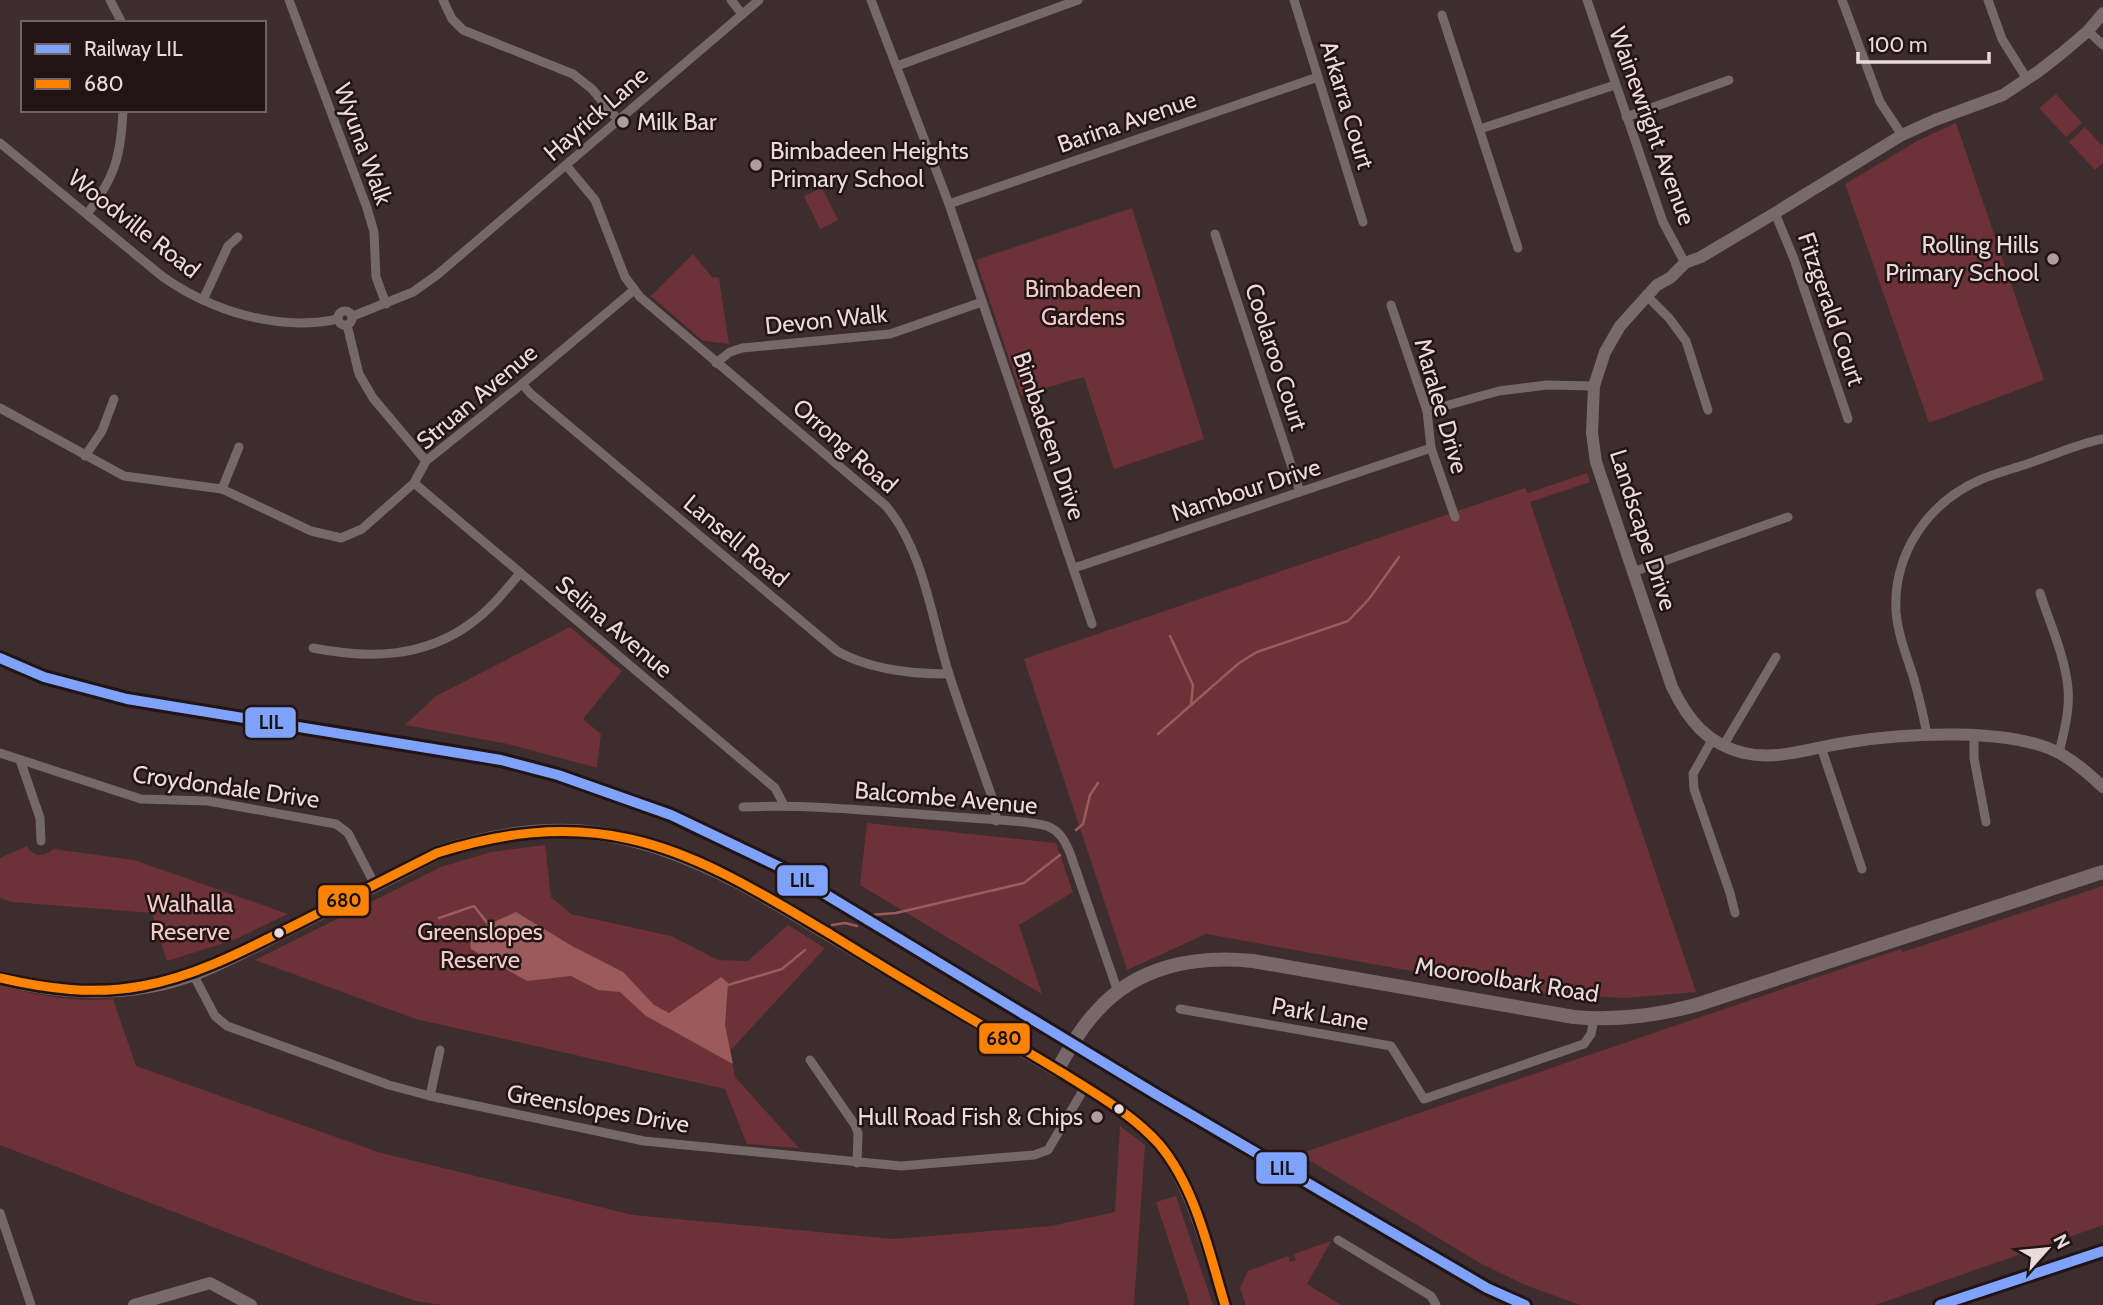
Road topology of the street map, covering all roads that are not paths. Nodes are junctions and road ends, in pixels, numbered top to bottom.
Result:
1 (110, 0) edge
2 (289, 0) edge
3 (443, 0) edge
4 (731, 0) edge
5 (759, 0) edge
6 (871, 0) edge
7 (878, 0) edge
8 (1078, 0) edge
9 (1294, 0) edge
10 (1587, 0) edge
11 (1842, 0) edge
12 (1988, 0) edge
13 (2103, 13) edge
14 (742, 14) junction
15 (1443, 15) dead end
16 (121, 21) edge
17 (883, 25) junction
18 (2088, 31) junction
19 (2103, 45) edge
20 (897, 66) junction
21 (1318, 77) junction
22 (2027, 79) junction
23 (1729, 80) dead end
24 (1615, 85) junction
25 (123, 112) edge
26 (1626, 117) junction
27 (618, 120) junction
28 (1480, 129) junction
29 (1902, 135) junction
30 (0, 143) edge
31 (566, 165) junction
32 (949, 204) junction
33 (1775, 213) junction
34 (87, 214) junction
35 (1363, 222) dead end
36 (1215, 234) dead end
37 (238, 237) dead end
38 (1518, 248) dead end
39 (1685, 263) junction
40 (634, 290) junction
41 (1646, 295) junction
42 (203, 300) junction
43 (982, 302) junction
44 (386, 303) junction
45 (1391, 305) dead end
46 (350, 320) junction
47 (716, 363) junction
48 (522, 384) junction
49 (1594, 386) junction
50 (114, 399) dead end
51 (0, 408) edge
52 (1427, 411) junction
53 (1708, 411) dead end
54 (1848, 419) dead end
55 (2103, 439) edge
56 (239, 447) dead end
57 (1430, 449) junction
58 (85, 456) junction
59 (426, 461) junction
60 (414, 483) junction
61 (222, 489) junction
62 (1300, 492) junction
63 (1455, 517) dead end
64 (1788, 517) dead end
65 (1074, 568) junction
66 (1633, 572) junction
67 (520, 573) junction
68 (2040, 593) dead end
69 (1092, 624) dead end
70 (313, 648) dead end
71 (1776, 657) dead end
72 (949, 674) junction
73 (1927, 736) junction
74 (1974, 736) junction
75 (1718, 743) junction
76 (1821, 747) junction
77 (0, 753) edge
78 (2059, 753) junction
79 (20, 760) junction
80 (2103, 787) edge
81 (784, 805) junction
82 (739, 807) dead end
83 (996, 821) junction
84 (1986, 822) dead end
85 (41, 841) dead end
86 (1862, 869) dead end
87 (2103, 872) edge
88 (375, 885) junction
89 (1735, 913) dead end
90 (194, 974) junction
91 (0, 978) edge
92 (1118, 992) junction
93 (1180, 1009) dead end
94 (1594, 1019) junction
95 (440, 1050) dead end
96 (810, 1060) dead end
97 (1057, 1070) junction
98 (1085, 1087) junction
99 (430, 1096) junction
100 (857, 1163) junction
101 (0, 1213) edge
102 (1338, 1240) dead end
103 (31, 1305) edge
104 (134, 1305) edge
105 (251, 1305) edge
106 (1225, 1305) edge
107 (1436, 1305) edge

1 - 16 street
2 - 44 street, Wyuna Walk
3 - 27 street
4 - 14 street
5 - 14 street, Hayrick Lane
6 - 17 street, Bimbadeen Drive
7 - 17 street, Bimbadeen Drive
8 - 20 street
9 - 21 street, Arkarra Court
10 - 24 street, Wainewright Avenue
11 - 29 street
12 - 22 street
13 - 18 street, Landscape Drive
14 - 27 street, Hayrick Lane
15 - 28 street
17 - 20 street, Bimbadeen Drive
18 - 19 street
18 - 22 street, Landscape Drive
20 - 32 street, Bimbadeen Drive
21 - 32 street, Barina Avenue
21 - 35 street, Arkarra Court
22 - 29 street, Landscape Drive
23 - 26 street
24 - 26 street, Wainewright Avenue
24 - 28 street
25 - 34 street
26 - 39 street, Wainewright Avenue
27 - 31 street, Hayrick Lane
28 - 38 street
29 - 33 street, Landscape Drive
30 - 34 street, Woodville Road
31 - 40 street, Orrong Road
31 - 44 street, Hayrick Lane
32 - 43 street, Bimbadeen Drive
33 - 39 street, Landscape Drive
33 - 54 street, Fitzgerald Court
34 - 42 street, Woodville Road
36 - 62 street, Coolaroo Court
37 - 42 street
39 - 41 street, Landscape Drive
40 - 47 street, Orrong Road
40 - 48 street, Struan Avenue
41 - 49 street, Landscape Drive
41 - 53 street
42 - 46 street, Woodville Road
43 - 47 street, Devon Walk
43 - 65 street, Bimbadeen Drive
44 - 46 street
45 - 52 street, Maralee Drive
46 - 59 street
47 - 72 street, Orrong Road
48 - 59 street, Struan Avenue
48 - 72 street, Lansell Road
49 - 52 street
49 - 66 street, Landscape Drive
50 - 58 street
51 - 58 street, Struan Avenue
52 - 57 street, Maralee Drive
55 - 73 street
56 - 61 street
57 - 62 street, Nambour Drive
57 - 63 street, Maralee Drive
58 - 61 street, Struan Avenue
59 - 60 street, Struan Avenue
60 - 61 street, Struan Avenue
60 - 67 street, Selina Avenue
62 - 65 street, Nambour Drive
64 - 66 street
65 - 69 street, Bimbadeen Drive
66 - 75 street, Landscape Drive
67 - 70 street
67 - 81 street, Selina Avenue
68 - 78 street
71 - 75 street
72 - 83 street, Orrong Road
73 - 74 street
73 - 76 street
74 - 78 street
74 - 84 street
75 - 76 street
75 - 89 street
76 - 86 street
77 - 79 street, Croydondale Drive
78 - 80 street
79 - 85 street
79 - 88 street, Croydondale Drive
81 - 82 street, Balcombe Avenue
81 - 83 street, Balcombe Avenue
83 - 92 street, Balcombe Avenue
87 - 94 main road, Mooroolbark Road
88 - 90 main road
88 - 97 main road
90 - 91 main road
90 - 99 street, Greenslopes Drive
92 - 94 main road, Mooroolbark Road
92 - 97 main road, Mooroolbark Road
93 - 94 street, Park Lane
95 - 99 street
96 - 100 street
97 - 98 street
98 - 100 street, Greenslopes Drive
98 - 106 street
99 - 100 street, Greenslopes Drive
101 - 103 street
102 - 107 street
104 - 105 street

